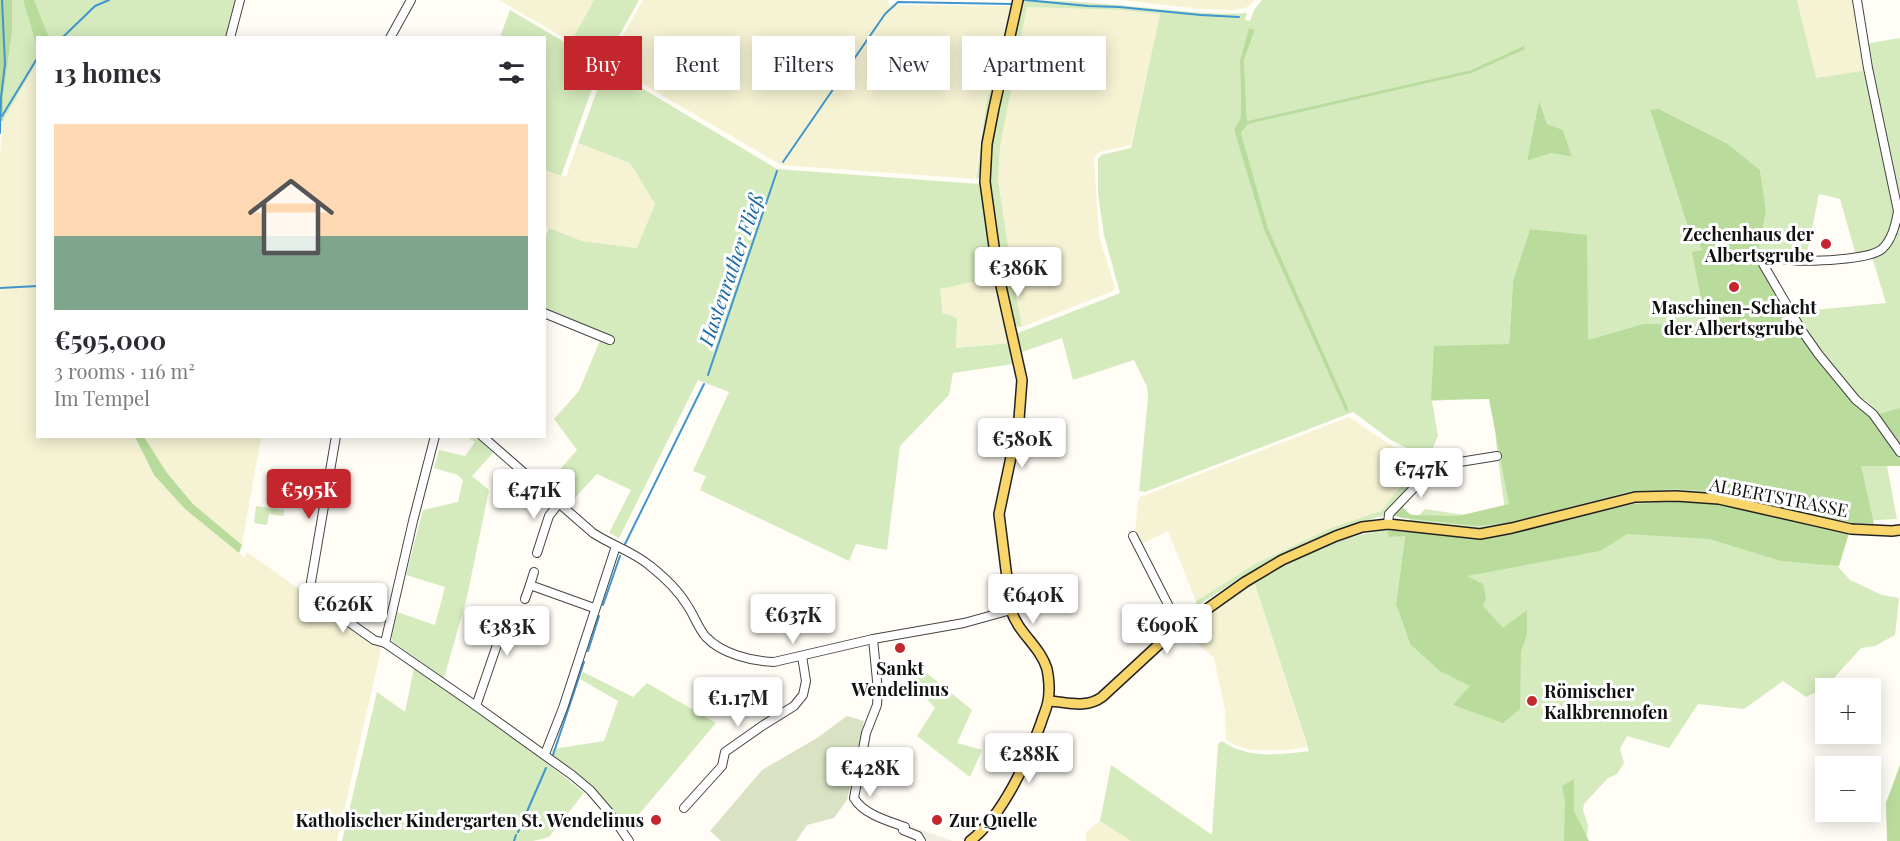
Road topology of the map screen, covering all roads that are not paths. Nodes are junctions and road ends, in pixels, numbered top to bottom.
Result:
1 (240, 0) edge
2 (411, 0) edge
3 (1018, 0) edge
4 (1857, 0) edge
5 (231, 36) edge
6 (391, 36) edge
7 (546, 314) edge
8 (610, 340) dead end
9 (335, 438) edge
10 (434, 438) edge
11 (484, 438) edge
12 (1900, 452) edge
13 (1497, 456) dead end
14 (560, 503) junction
15 (1388, 524) junction
16 (1900, 530) edge
17 (1133, 536) dead end
18 (616, 546) junction
19 (537, 553) dead end
20 (534, 572) dead end
21 (530, 585) junction
22 (525, 599) dead end
23 (594, 608) junction
24 (1011, 610) junction
25 (1179, 627) junction
26 (480, 632) dead end
27 (500, 639) junction
28 (873, 639) junction
29 (508, 642) dead end
30 (385, 643) junction
31 (802, 656) junction
32 (1048, 700) junction
33 (476, 706) junction
34 (545, 754) junction
35 (684, 808) dead end
36 (629, 841) edge
37 (921, 841) edge
38 (970, 841) edge

1 - 5 street
2 - 6 street
3 - 24 main road
4 - 12 street
7 - 8 street
9 - 30 street
10 - 30 street
11 - 14 street
13 - 15 street
14 - 18 street
14 - 19 street
15 - 16 main road, ALBERTSTRASSE
15 - 25 main road, ALBERTSTRASSE
17 - 25 street
18 - 23 street
18 - 31 street
20 - 21 street
21 - 22 street
21 - 23 street
23 - 34 street
24 - 28 street
24 - 32 main road
25 - 32 main road, ALBERTSTRASSE
26 - 27 street
27 - 29 street
27 - 33 street
28 - 31 street
28 - 37 street
30 - 33 street
31 - 35 street
32 - 38 main road
33 - 34 street
34 - 36 street

